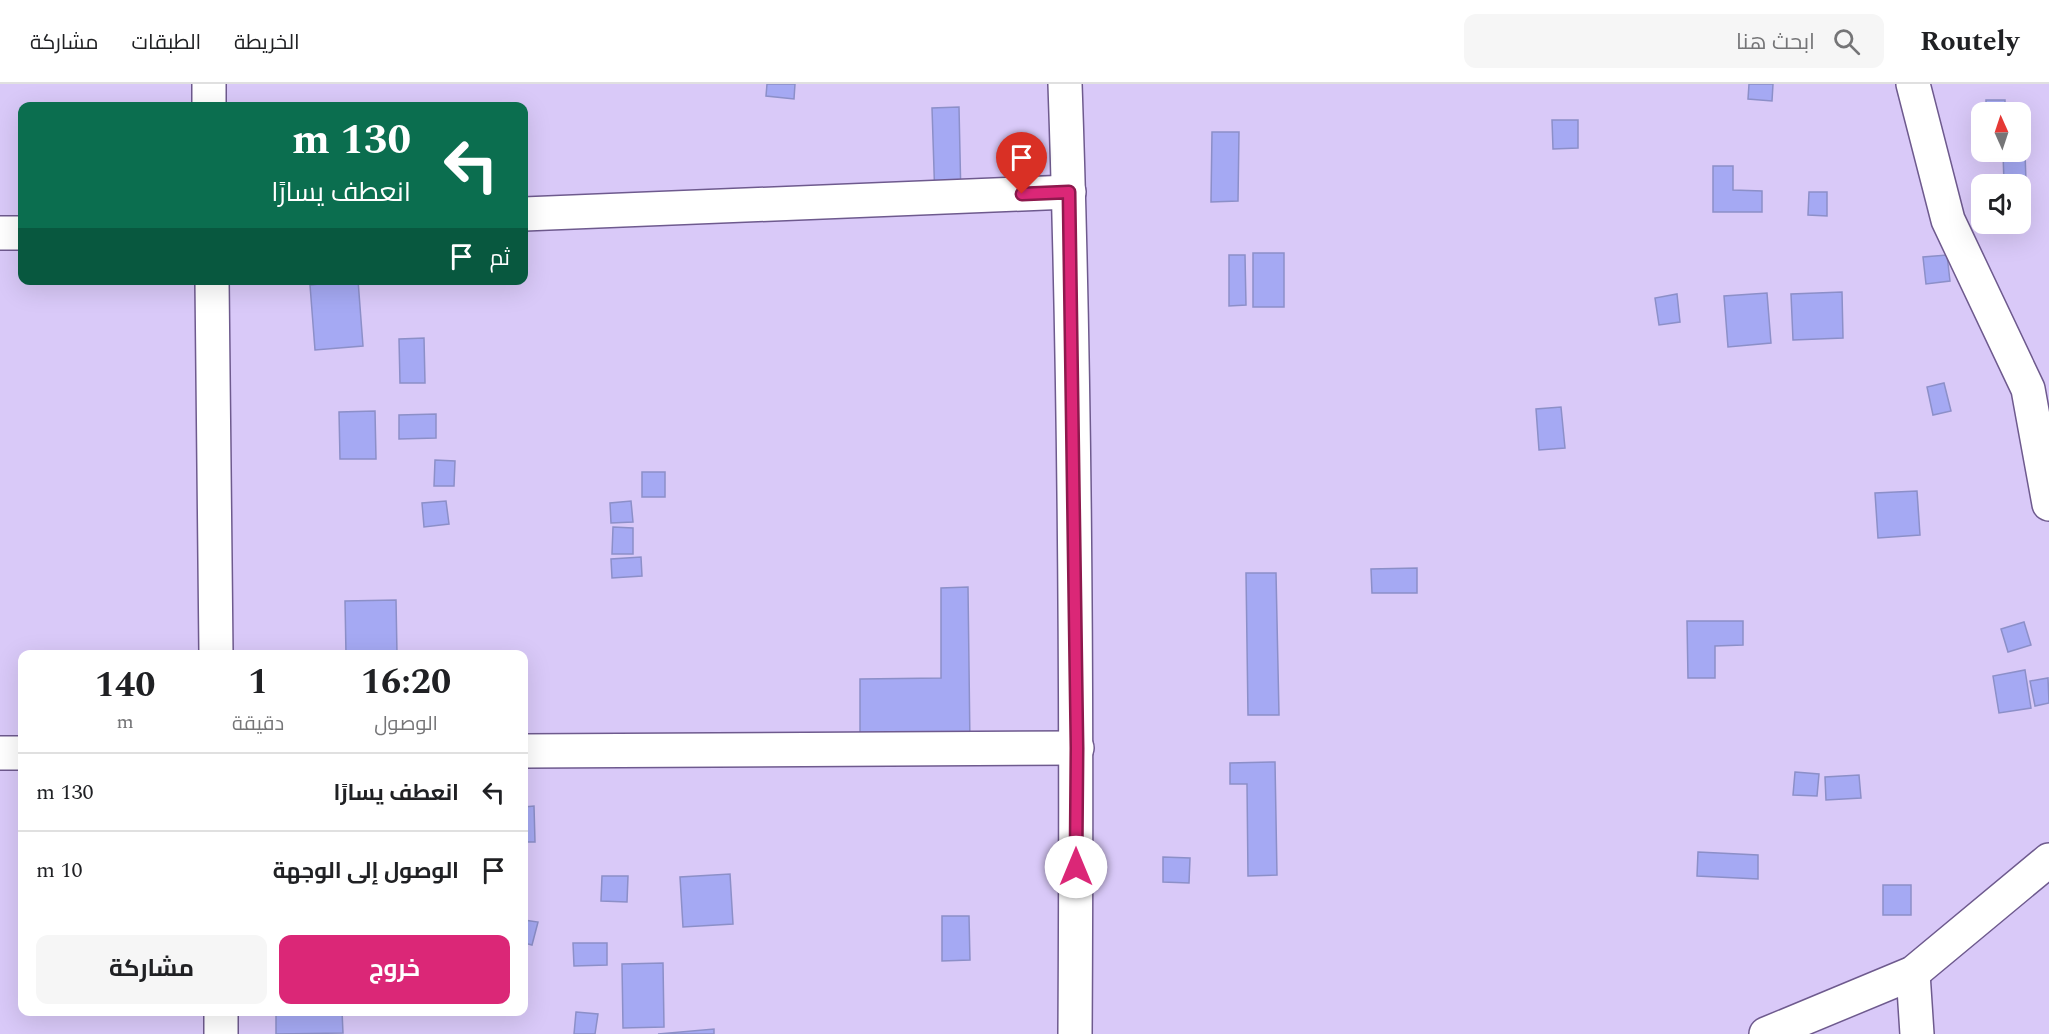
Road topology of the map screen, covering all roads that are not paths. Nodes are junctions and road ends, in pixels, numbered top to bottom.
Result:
1 (209, 84) edge
2 (1065, 84) edge
3 (1913, 84) edge
4 (209, 102) edge
5 (1069, 192) junction
6 (528, 214) edge
7 (18, 233) edge
8 (0, 234) edge
9 (212, 285) edge
10 (2049, 504) edge
11 (216, 650) edge
12 (1077, 748) junction
13 (528, 751) edge
14 (0, 753) edge
15 (18, 753) edge
16 (2049, 860) edge
17 (1913, 973) junction
18 (221, 1016) edge
19 (221, 1034) edge
20 (1075, 1034) edge
21 (1766, 1034) edge
22 (1917, 1034) edge

1 - 4 street
2 - 5 street
3 - 10 street
5 - 6 street
5 - 12 street
7 - 8 street
9 - 11 street
12 - 13 street
12 - 20 street
14 - 15 street
16 - 17 street
17 - 21 street
17 - 22 street
18 - 19 street

